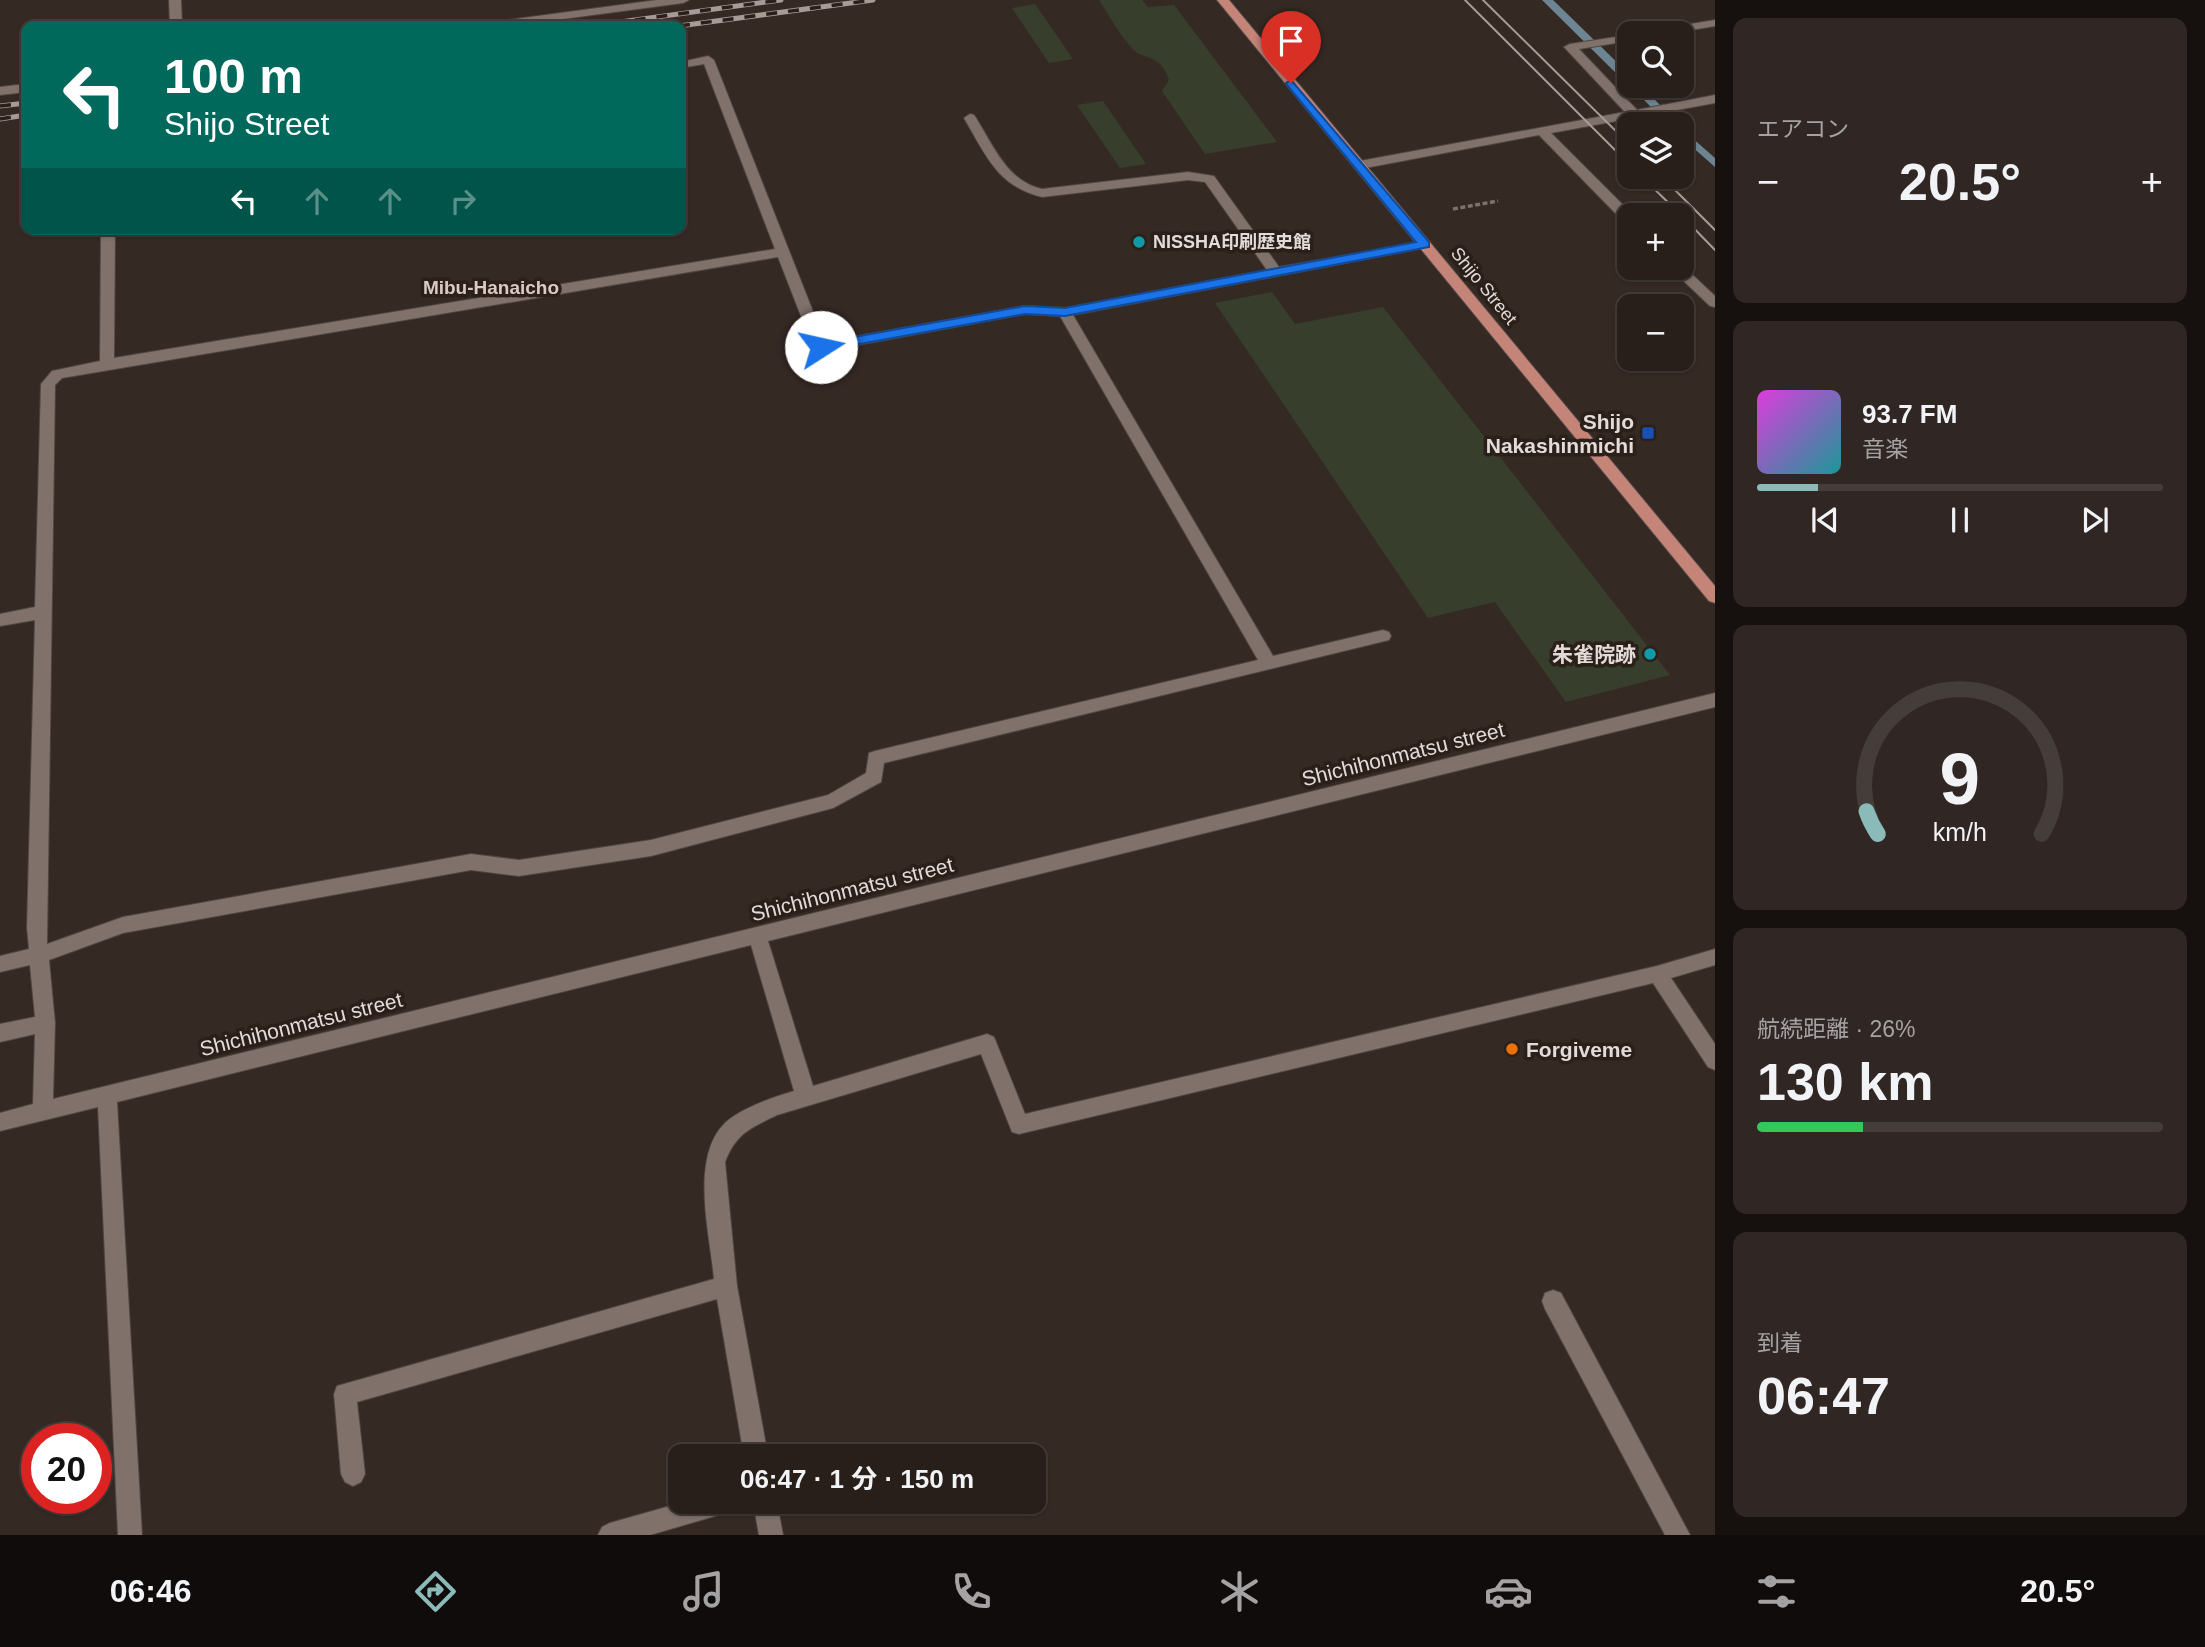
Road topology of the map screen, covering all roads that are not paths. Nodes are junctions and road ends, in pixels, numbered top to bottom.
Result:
1 (175, 0) edge
2 (683, 0) edge
3 (1223, 0) edge
4 (657, 2) edge
5 (176, 21) edge
6 (522, 21) edge
7 (1715, 23) edge
8 (1694, 26) edge
9 (1617, 40) edge
10 (686, 64) edge
11 (21, 89) edge
12 (0, 91) edge
13 (1617, 96) edge
14 (1619, 98) edge
15 (1715, 99) edge
16 (1632, 112) edge
17 (1645, 112) edge
18 (1617, 117) edge
19 (970, 118) dead end
20 (1542, 131) junction
21 (1360, 165) junction
22 (1617, 207) edge
23 (108, 235) edge
24 (1424, 244) junction
25 (783, 252) junction
26 (1275, 271) junction
27 (1690, 280) edge
28 (1715, 303) edge
29 (1065, 312) junction
30 (107, 364) junction
31 (1715, 597) edge
32 (43, 612) junction
33 (0, 620) edge
34 (1383, 636) dead end
35 (1268, 663) junction
36 (1715, 700) edge
37 (757, 936) junction
38 (38, 955) junction
39 (1715, 957) edge
40 (0, 964) edge
41 (1657, 974) junction
42 (45, 1023) junction
43 (0, 1033) edge
44 (1715, 1061) edge
45 (107, 1095) junction
46 (806, 1096) junction
47 (43, 1111) junction
48 (0, 1122) edge
49 (726, 1286) junction
50 (1553, 1301) dead end
51 (755, 1444) edge
52 (353, 1474) dead end
53 (681, 1514) edge
54 (767, 1514) edge
55 (130, 1535) edge
56 (610, 1535) edge
57 (771, 1535) edge
58 (1678, 1535) edge

1 - 5 street
2 - 4 street
3 - 21 main road, Shijo Street
4 - 6 street
7 - 8 street
9 - 13 street
10 - 25 street
11 - 12 street
14 - 16 street
15 - 17 street
18 - 20 street
19 - 26 street
20 - 21 street
20 - 22 street
21 - 24 main road, Shijo Street
23 - 30 street
24 - 26 street
24 - 31 main road, Shijo Street
25 - 29 street
25 - 30 street
26 - 29 street
27 - 28 street
29 - 35 street
30 - 32 street
32 - 33 street
32 - 38 street
34 - 35 street
35 - 38 street
36 - 37 street, Shichihonmatsu street
37 - 45 street, Shichihonmatsu street
37 - 46 street
38 - 40 street
38 - 42 street
39 - 41 street
41 - 44 street
41 - 46 street
42 - 43 street
42 - 47 street
45 - 47 street, Shichihonmatsu street
45 - 55 street
46 - 49 street
47 - 48 street, Shichihonmatsu street
49 - 51 street
49 - 52 street
50 - 58 street
53 - 56 street
54 - 57 street

